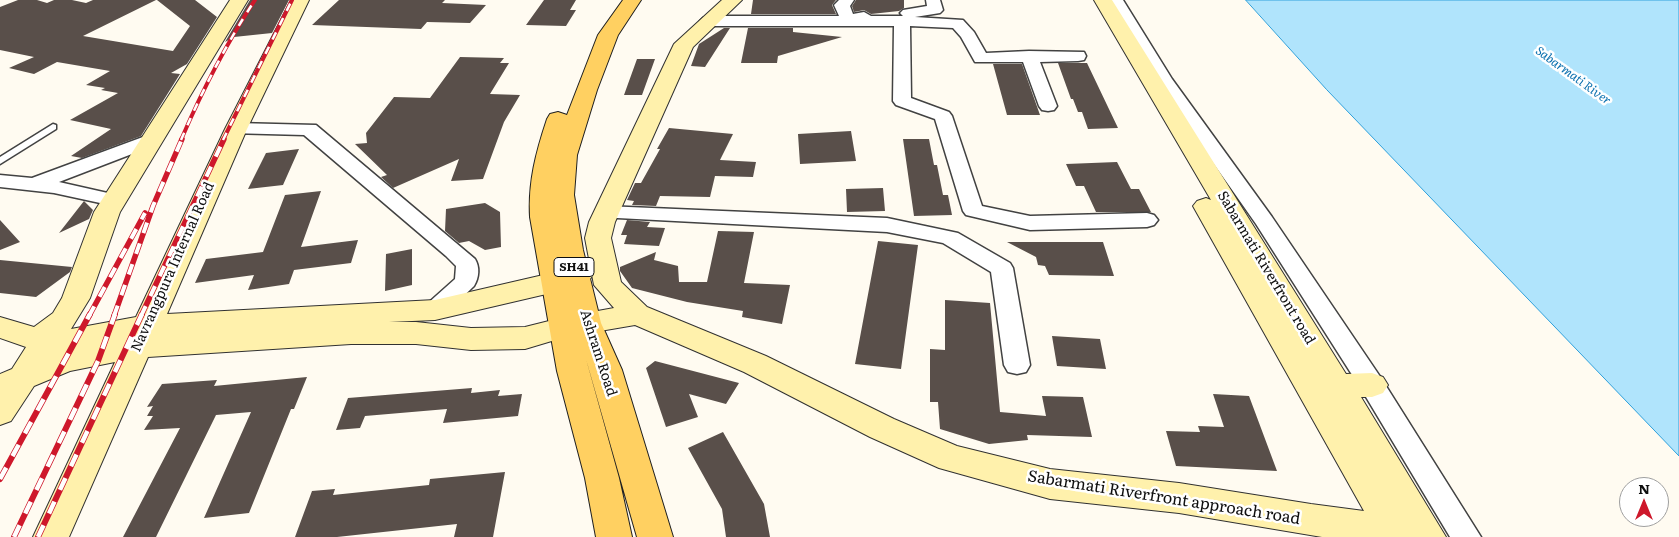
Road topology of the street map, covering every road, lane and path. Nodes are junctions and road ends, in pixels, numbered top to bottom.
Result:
1 (300, 0) edge
2 (614, 0) edge
3 (632, 0) edge
4 (733, 0) edge
5 (851, 0) edge
6 (934, 0) edge
7 (1086, 0) edge
8 (1103, 0) edge
9 (1116, 0) edge
10 (231, 3) edge
11 (708, 20) junction
12 (902, 21) junction
13 (1029, 56) junction
14 (1078, 56) dead end
15 (1048, 106) dead end
16 (54, 127) dead end
17 (236, 129) junction
18 (152, 140) junction
19 (0, 161) edge
20 (0, 181) edge
21 (34, 185) junction
22 (114, 200) junction
23 (605, 212) junction
24 (1148, 220) dead end
25 (604, 271) junction
26 (565, 280) junction
27 (435, 310) junction
28 (637, 314) junction
29 (576, 325) junction
30 (0, 327) edge
31 (142, 336) junction
32 (41, 345) junction
33 (1017, 366) dead end
34 (8, 377) edge
35 (1372, 385) junction
36 (1337, 386) junction
37 (0, 412) edge
38 (1411, 533) edge
39 (51, 537) edge
40 (614, 537) edge
41 (655, 537) edge
42 (1466, 537) edge

1 - 17 street, Navrangpura Internal Road
2 - 26 main road, Ashram Road
3 - 26 main road, Ashram Road / SH41
4 - 11 street
5 - 6 street
7 - 38 street, Sabarmati Riverfront road
8 - 36 street, Sabarmati Riverfront road
9 - 35 street
10 - 18 street
11 - 12 street
11 - 23 street
12 - 13 street
12 - 24 street
13 - 14 street
13 - 15 street
16 - 19 lane
17 - 27 street
17 - 31 street, Navrangpura Internal Road
18 - 21 street
18 - 22 street
20 - 21 street
21 - 22 street
22 - 32 street
23 - 25 street
23 - 33 street
25 - 26 street
25 - 28 street
26 - 27 street
26 - 29 main road, Ashram Road / SH41
27 - 31 street
28 - 29 street
28 - 38 street, Sabarmati Riverfront approach road
29 - 31 street
29 - 40 main road, Ashram Road
29 - 41 main road, Ashram Road / SH41
30 - 32 street
31 - 32 street
31 - 34 street
31 - 39 street, Navrangpura Internal Road
32 - 34 street
34 - 37 street
35 - 36 street
35 - 42 street
36 - 38 street, Sabarmati Riverfront road

